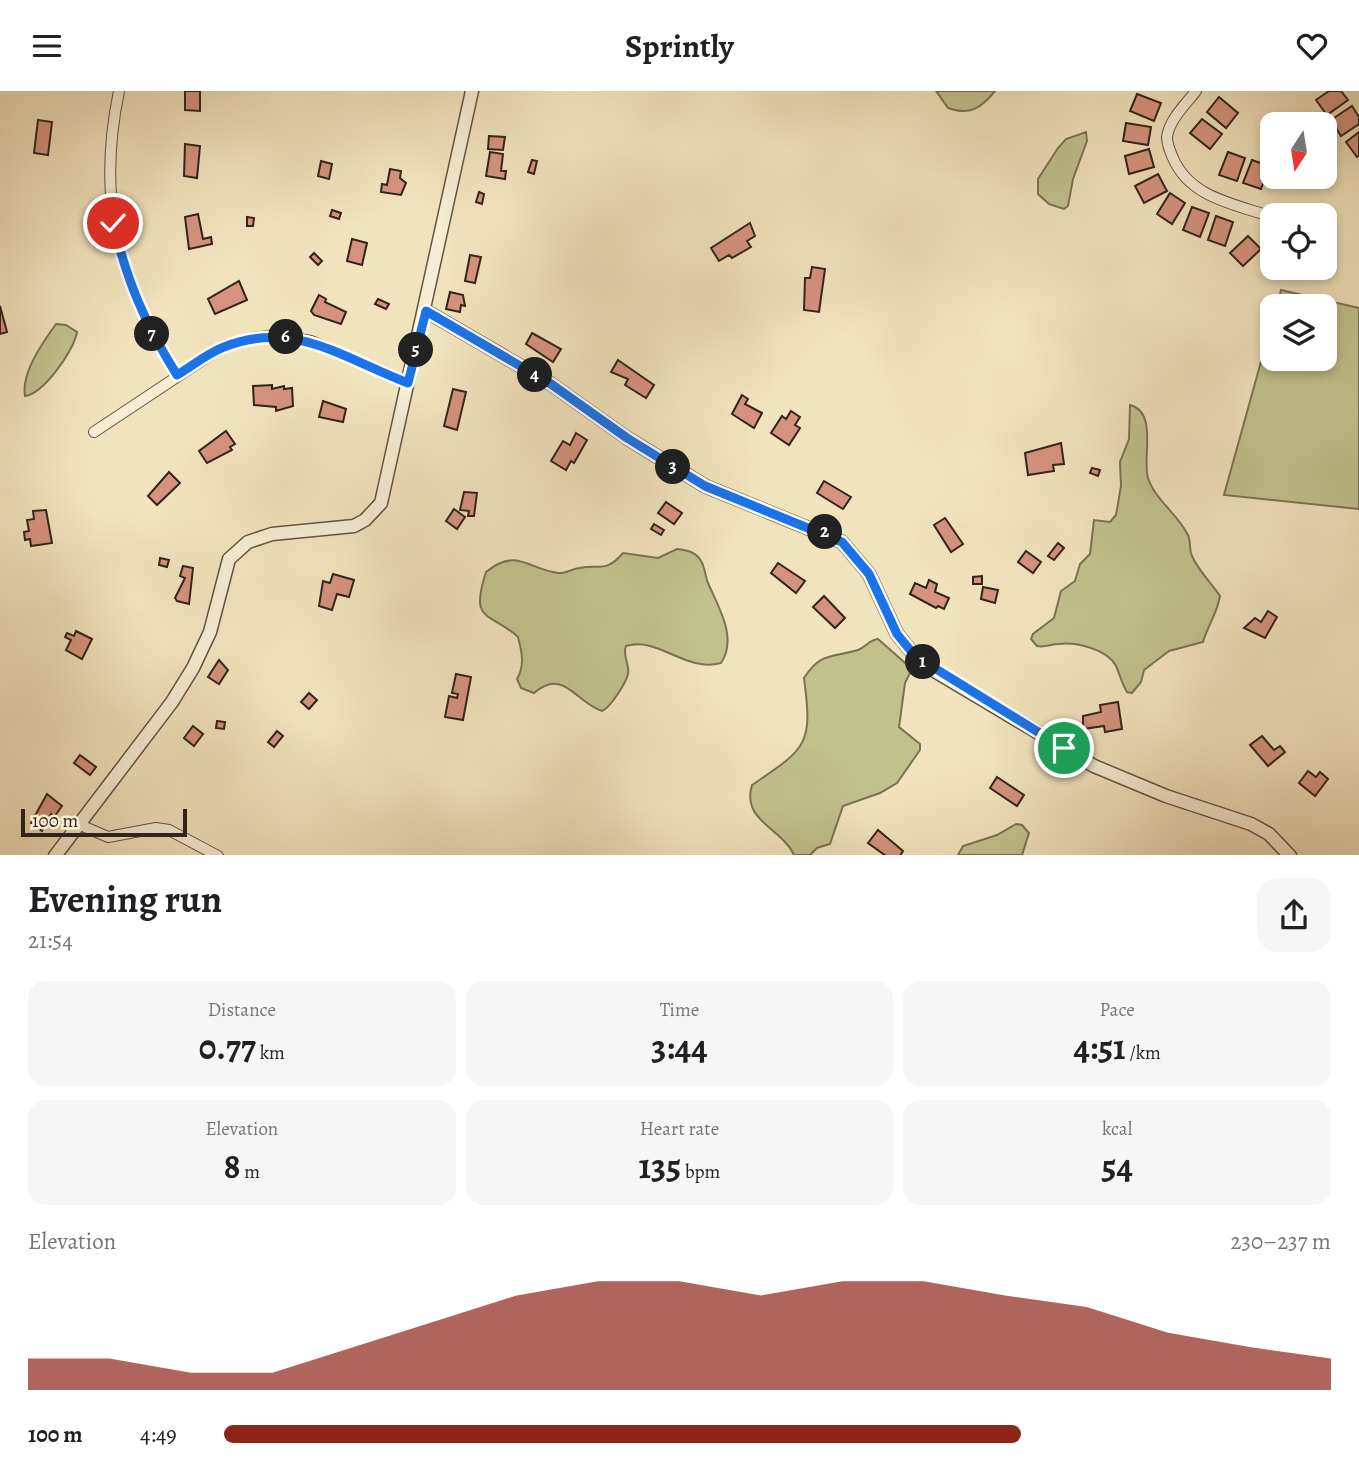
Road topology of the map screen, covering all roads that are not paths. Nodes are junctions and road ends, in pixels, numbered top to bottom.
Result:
1 (119, 91) edge
2 (472, 91) edge
3 (1196, 91) edge
4 (1260, 213) edge
5 (426, 311) junction
6 (177, 375) junction
7 (408, 383) junction
8 (94, 432) dead end
9 (78, 824) junction
10 (56, 855) edge
11 (216, 855) edge
12 (1289, 855) edge

1 - 6 street
2 - 5 street
3 - 4 street
5 - 7 street
5 - 12 street
6 - 7 street
6 - 8 street
7 - 9 street
9 - 10 street
9 - 11 street

